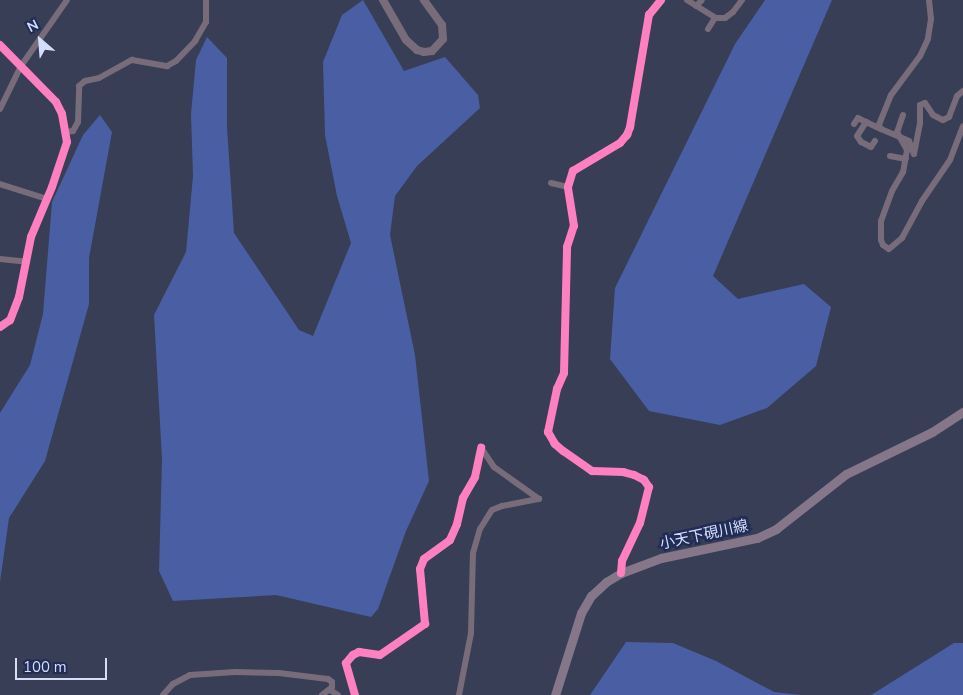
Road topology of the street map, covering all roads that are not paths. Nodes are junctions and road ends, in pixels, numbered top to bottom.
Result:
1 (67, 0) edge
2 (206, 0) edge
3 (383, 0) edge
4 (424, 0) edge
5 (662, 0) edge
6 (687, 0) edge
7 (702, 0) edge
8 (742, 0) edge
9 (929, 0) edge
10 (696, 6) junction
11 (715, 18) junction
12 (708, 29) dead end
13 (0, 45) edge
14 (21, 66) junction
15 (963, 91) edge
16 (0, 110) edge
17 (903, 115) dead end
18 (866, 122) junction
19 (854, 124) dead end
20 (963, 126) edge
21 (881, 128) junction
22 (66, 132) junction
23 (900, 136) junction
24 (875, 141) dead end
25 (890, 156) dead end
26 (906, 159) junction
27 (551, 183) dead end
28 (0, 184) edge
29 (568, 187) junction
30 (46, 199) junction
31 (0, 259) edge
32 (27, 262) junction
33 (0, 327) edge
34 (963, 412) edge
35 (622, 573) junction
36 (330, 690) junction
37 (163, 695) edge
38 (322, 695) edge
39 (338, 695) edge
40 (354, 695) edge
41 (459, 695) edge
42 (556, 695) edge

1 - 14 street
2 - 22 street
3 - 4 street
5 - 29 street
6 - 10 street
7 - 10 street
8 - 11 street
9 - 21 street
10 - 11 street
11 - 12 street
13 - 14 street
14 - 16 street
14 - 22 street
15 - 23 street
17 - 23 street
18 - 19 street
18 - 21 street
18 - 24 street
20 - 26 street
21 - 23 street
22 - 30 street
23 - 26 street
25 - 26 street
27 - 29 street
28 - 30 street
29 - 35 street
30 - 32 street
31 - 32 street
32 - 33 street
34 - 35 main road, 小天下硯川線
35 - 42 main road, 小天下硯川線
36 - 37 street
36 - 38 street
36 - 39 street
40 - 41 street

